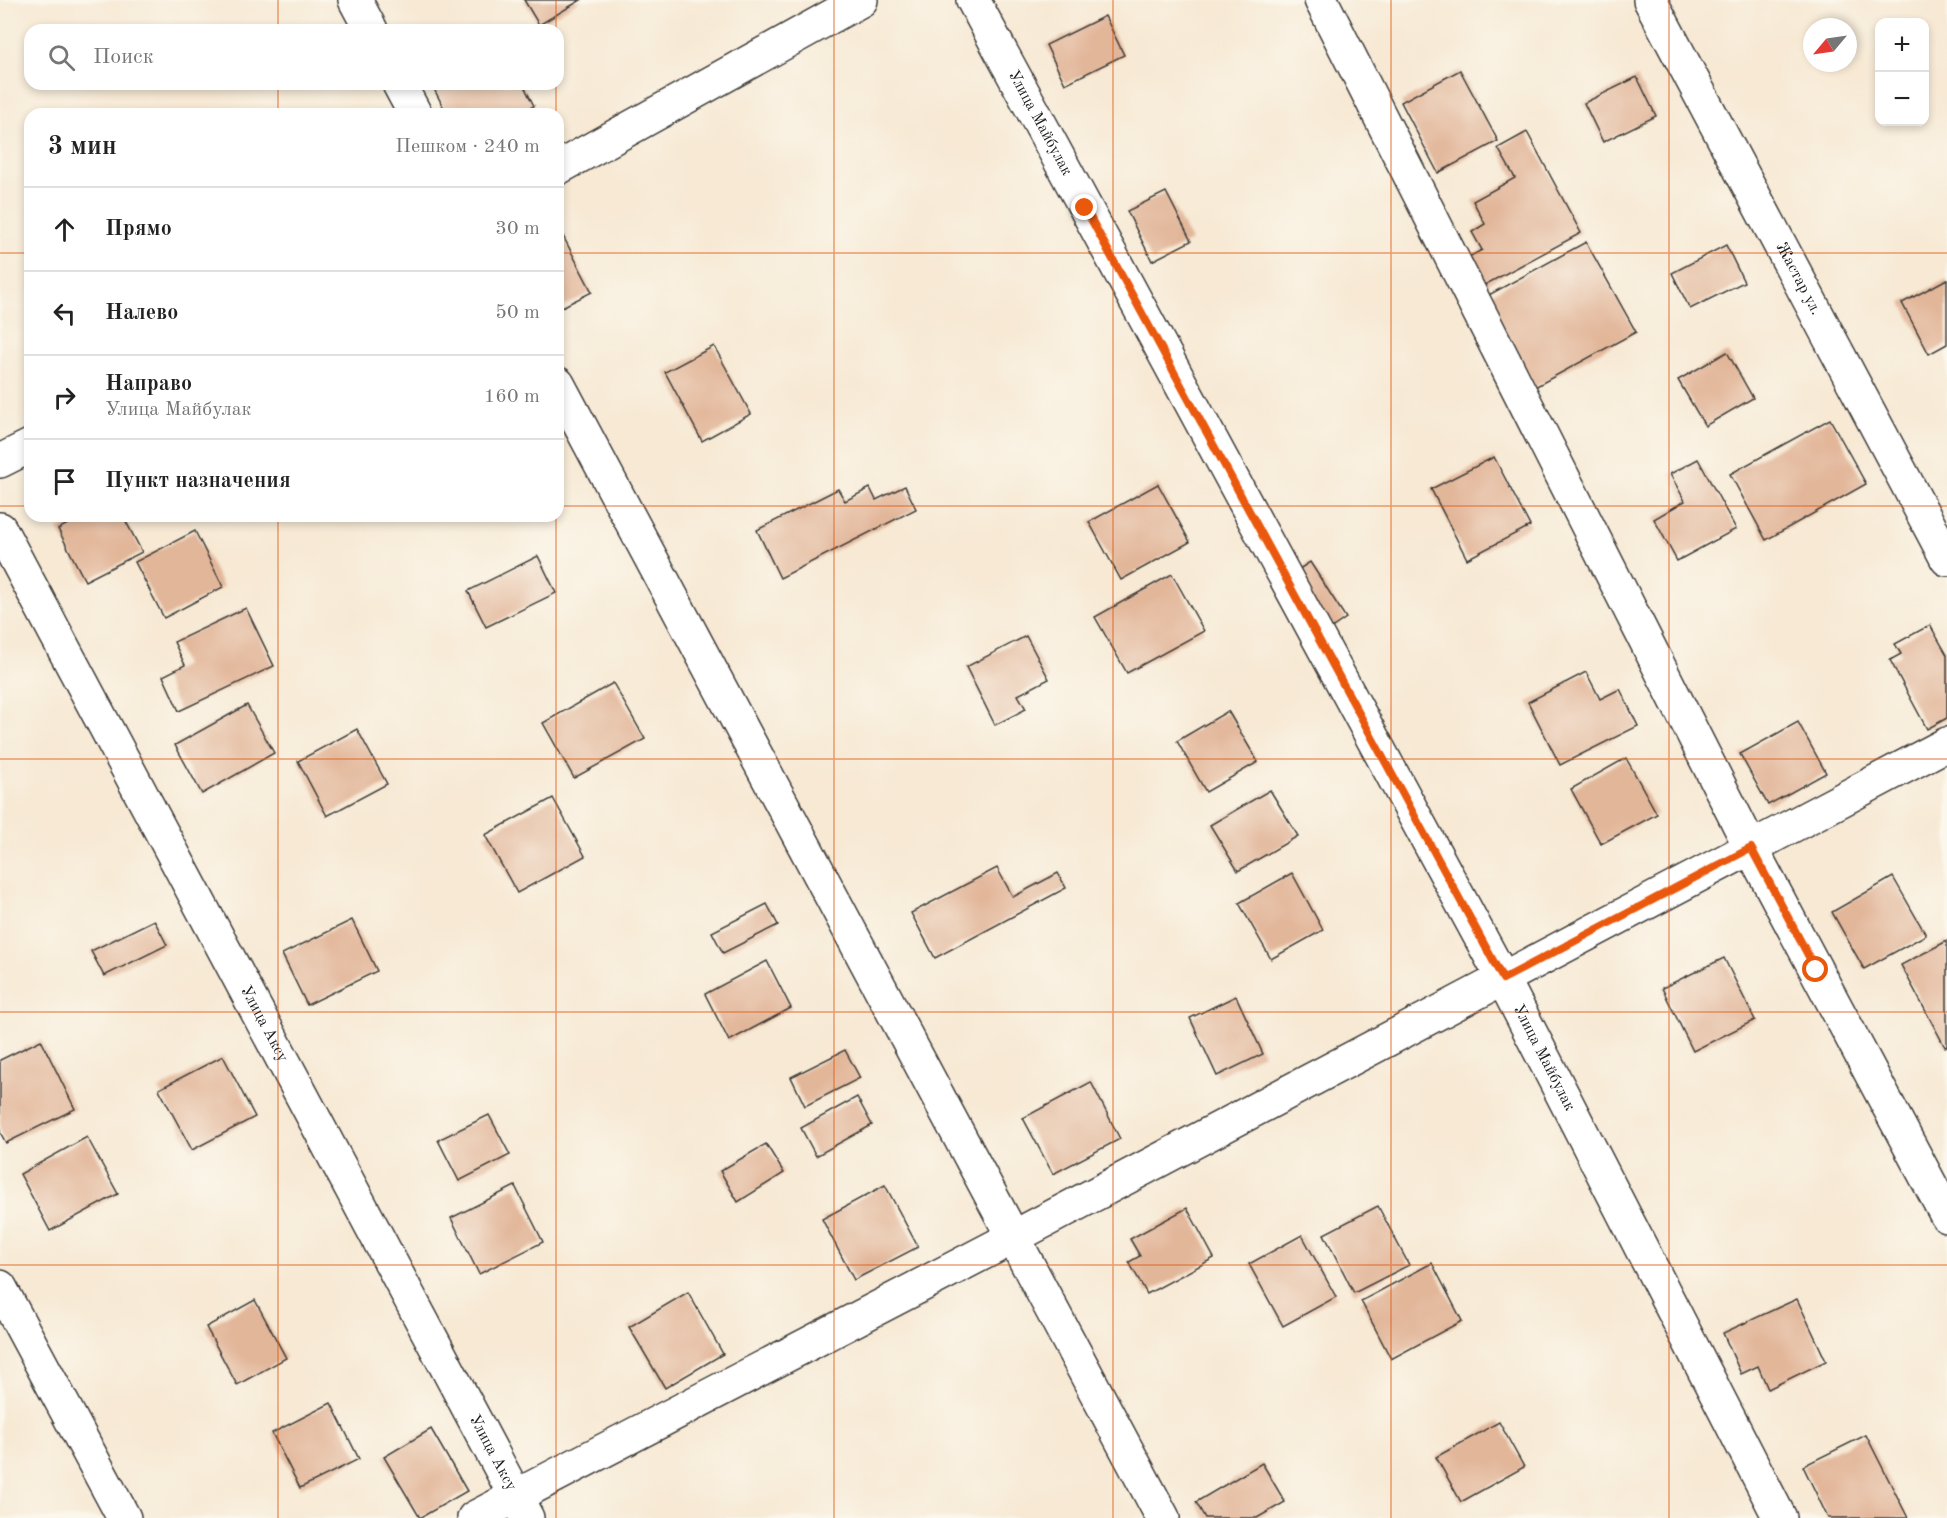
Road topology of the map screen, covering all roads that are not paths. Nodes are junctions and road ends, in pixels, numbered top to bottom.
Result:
1 (355, 0) edge
2 (861, 0) edge
3 (973, 0) edge
4 (1322, 0) edge
5 (1650, 0) edge
6 (368, 24) edge
7 (402, 90) edge
8 (412, 108) edge
9 (564, 165) edge
10 (564, 395) edge
11 (24, 449) edge
12 (0, 461) edge
13 (0, 529) edge
14 (1947, 559) edge
15 (1947, 744) edge
16 (1751, 848) junction
17 (1503, 979) junction
18 (1947, 1216) edge
19 (1012, 1238) junction
20 (0, 1287) edge
21 (521, 1507) edge
22 (124, 1518) edge
23 (474, 1518) edge
24 (1163, 1518) edge
25 (1780, 1518) edge

1 - 6 street
2 - 9 street
3 - 17 street, Улица Майбулак
4 - 16 street
5 - 14 street, Жастар ул.
7 - 8 street
10 - 19 street
11 - 12 street
13 - 21 street, Улица Аксу
15 - 16 street
16 - 17 street
16 - 18 street
17 - 19 street
17 - 25 street, Улица Майбулак
19 - 21 street
19 - 24 street
20 - 22 street
21 - 23 street

